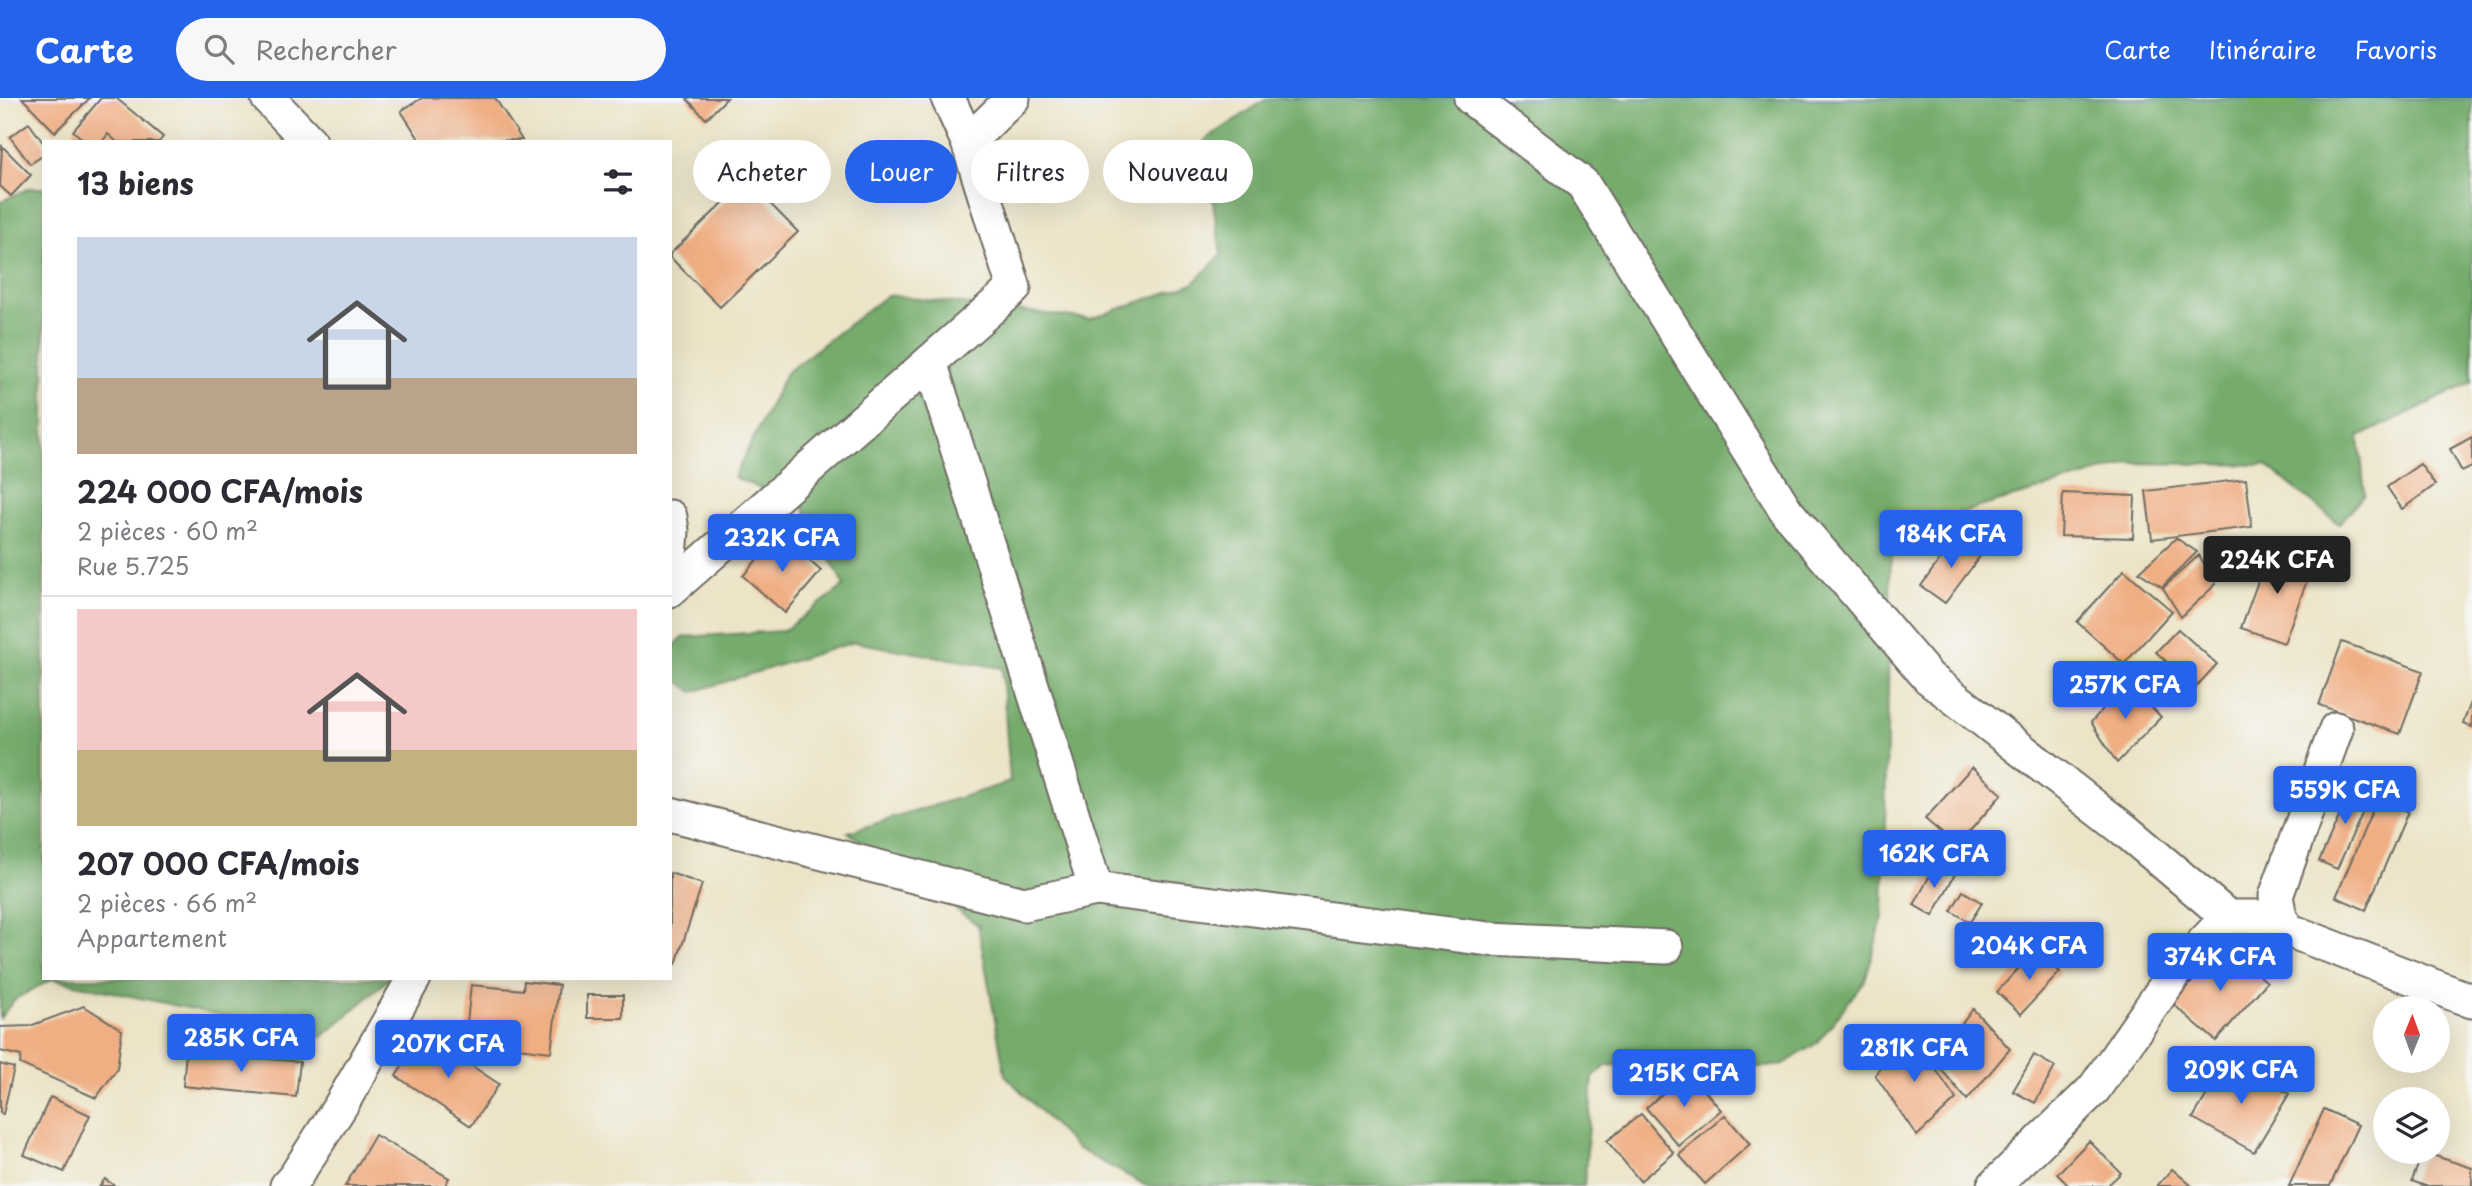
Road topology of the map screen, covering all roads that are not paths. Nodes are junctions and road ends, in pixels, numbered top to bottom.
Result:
1 (268, 98) edge
2 (948, 98) edge
3 (1013, 98) edge
4 (1471, 98) edge
5 (308, 140) edge
6 (968, 142) junction
7 (930, 362) junction
8 (672, 588) edge
9 (2336, 729) dead end
10 (672, 815) edge
11 (1096, 889) junction
12 (2228, 917) junction
13 (2280, 917) junction
14 (1666, 947) dead end
15 (413, 980) edge
16 (2472, 1001) edge
17 (286, 1186) edge
18 (1994, 1186) edge

1 - 5 street
2 - 6 street
3 - 6 street
4 - 12 street
6 - 7 street
7 - 8 street
7 - 11 street
9 - 13 street
10 - 11 street
11 - 14 street
12 - 13 street
12 - 18 street
13 - 16 street
15 - 17 street

